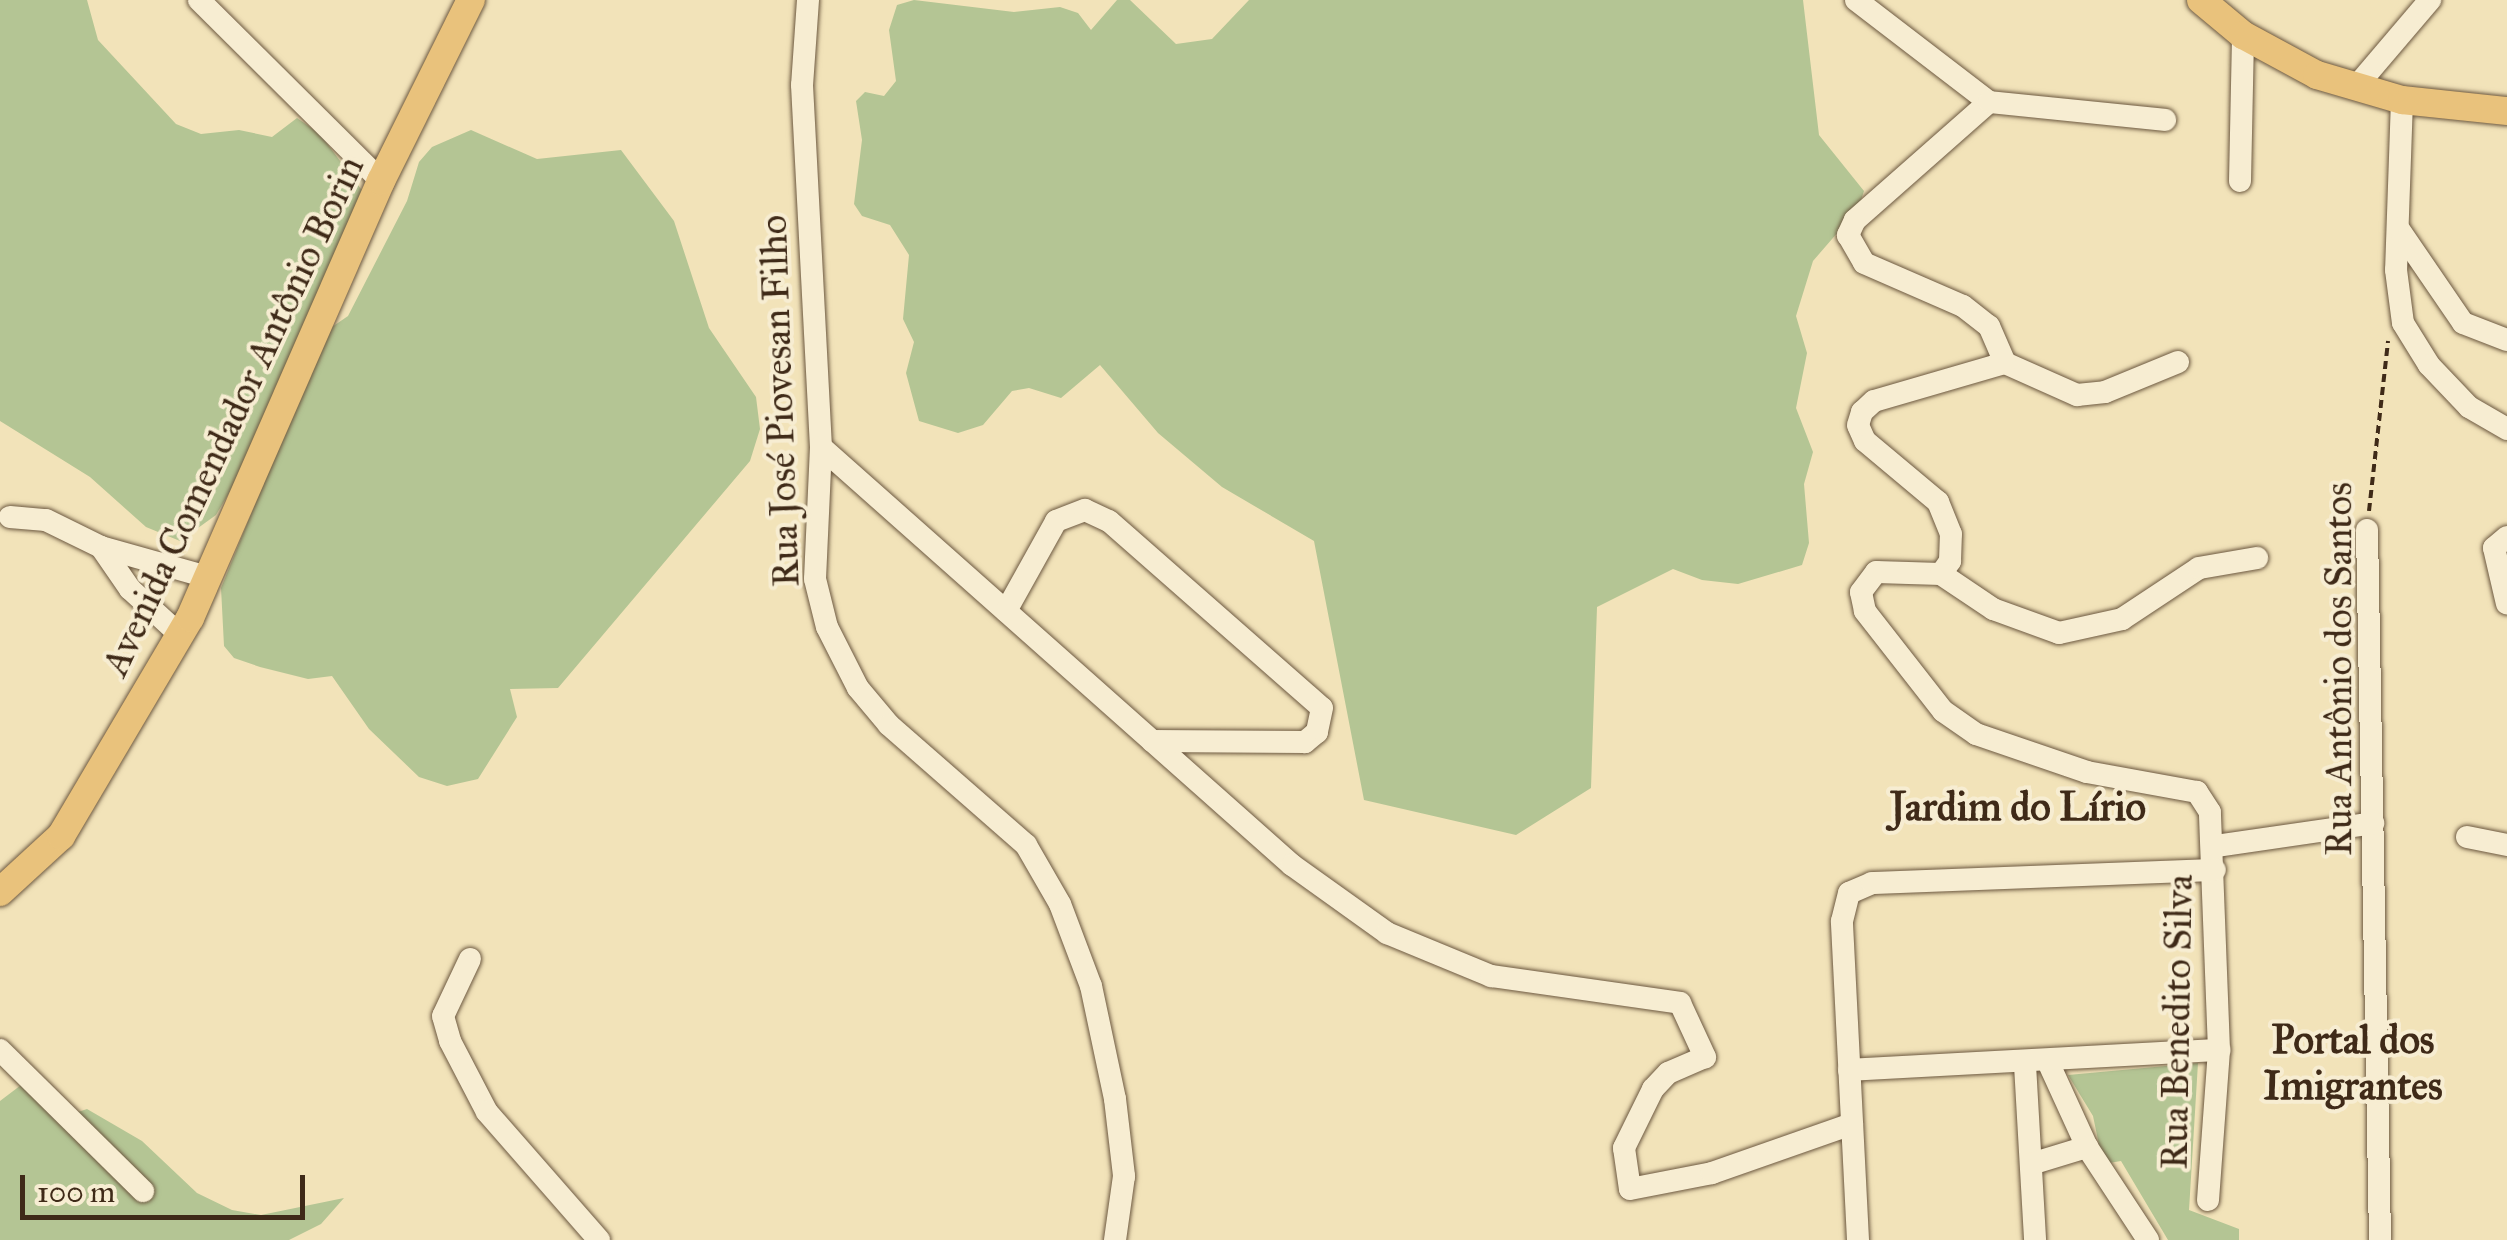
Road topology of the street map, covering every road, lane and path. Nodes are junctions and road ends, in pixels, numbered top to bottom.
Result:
1 (199, 0) edge
2 (471, 0) edge
3 (808, 0) edge
4 (1856, 0) edge
5 (2201, 0) edge
6 (2430, 0) edge
7 (2243, 35) junction
8 (2355, 88) junction
9 (2402, 100) junction
10 (1989, 102) junction
11 (2507, 110) edge
12 (2165, 120) dead end
13 (381, 181) junction
14 (2240, 182) dead end
15 (2398, 228) junction
16 (2390, 326) dead end
17 (2507, 340) edge
18 (2178, 362) dead end
19 (2005, 363) junction
20 (2507, 429) edge
21 (821, 447) junction
22 (10, 517) dead end
23 (2366, 530) joint
24 (2507, 537) edge
25 (101, 547) junction
26 (2258, 558) dead end
27 (1941, 574) junction
28 (207, 577) junction
29 (2507, 604) edge
30 (1006, 612) junction
31 (180, 635) junction
32 (1152, 741) junction
33 (2372, 823) junction
34 (2467, 837) dead end
35 (2216, 846) junction
36 (2507, 846) edge
37 (2215, 870) junction
38 (0, 892) edge
39 (470, 959) dead end
40 (0, 1050) edge
41 (2220, 1050) junction
42 (2037, 1065) junction
43 (1848, 1070) junction
44 (1852, 1124) junction
45 (2087, 1146) junction
46 (2031, 1164) junction
47 (143, 1192) dead end
48 (2208, 1200) dead end
49 (599, 1240) edge
50 (1115, 1240) edge
51 (1858, 1240) edge
52 (2035, 1240) edge
53 (2148, 1240) edge
54 (2380, 1240) edge

1 - 13 street
2 - 13 main road, Avenida Comendador Antônio Borin
3 - 21 street, Rua José Piovesan Filho
4 - 10 street
5 - 7 main road
6 - 8 street
7 - 8 main road
7 - 14 street
8 - 9 main road
9 - 11 main road
9 - 15 street
10 - 12 street
10 - 19 street
13 - 28 main road, Avenida Comendador Antônio Borin
15 - 17 street
15 - 20 street
16 - 23 path, Rua Antônio dos Santos
18 - 19 street
19 - 27 street
21 - 30 street
21 - 50 street, Rua José Piovesan Filho
22 - 25 street
23 - 33 street, Rua Antônio dos Santos
24 - 29 street
25 - 28 street
25 - 31 street
26 - 27 street
27 - 35 street, Rua Benedito Silva
28 - 31 main road, Avenida Comendador Antônio Borin
30 - 32 street
30 - 32 street
31 - 38 main road, Avenida Comendador Antônio Borin
32 - 44 street
33 - 35 street
33 - 54 street, Rua Antônio dos Santos
34 - 36 street
35 - 37 street, Rua Benedito Silva
37 - 41 street, Rua Benedito Silva
37 - 43 street
39 - 49 street
40 - 47 street
41 - 42 street
41 - 48 street, Rua Benedito Silva
42 - 43 street
42 - 45 street
42 - 46 street
43 - 44 street
44 - 51 street
45 - 46 street
45 - 53 street
46 - 52 street

